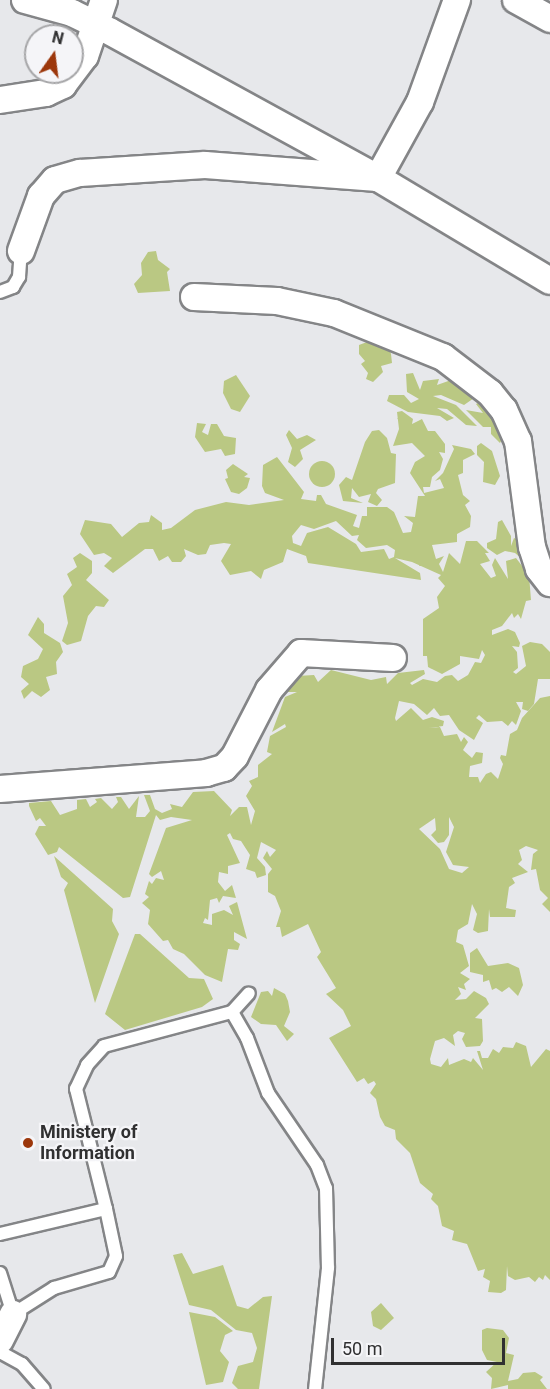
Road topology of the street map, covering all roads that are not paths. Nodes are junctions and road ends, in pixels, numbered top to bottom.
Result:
1 (25, 0) edge
2 (104, 0) edge
3 (457, 0) edge
4 (516, 0) edge
5 (550, 19) edge
6 (95, 25) junction
7 (0, 100) edge
8 (378, 178) junction
9 (21, 251) joint
10 (550, 281) edge
11 (0, 292) edge
12 (194, 297) dead end
13 (550, 583) edge
14 (393, 658) dead end
15 (0, 789) edge
16 (249, 993) dead end
17 (232, 1012) junction
18 (106, 1209) junction
19 (0, 1234) edge
20 (0, 1273) edge
21 (13, 1314) junction
22 (0, 1340) edge
23 (0, 1352) edge
24 (44, 1389) edge
25 (315, 1389) edge

1 - 6 street
2 - 6 street
3 - 8 street
4 - 5 street
6 - 7 street
6 - 8 street
8 - 9 street
8 - 10 street
9 - 11 lane
12 - 13 street
14 - 15 street
16 - 17 lane
17 - 18 lane
17 - 25 lane
18 - 19 lane
18 - 21 lane
20 - 21 lane
21 - 22 street
23 - 24 lane

